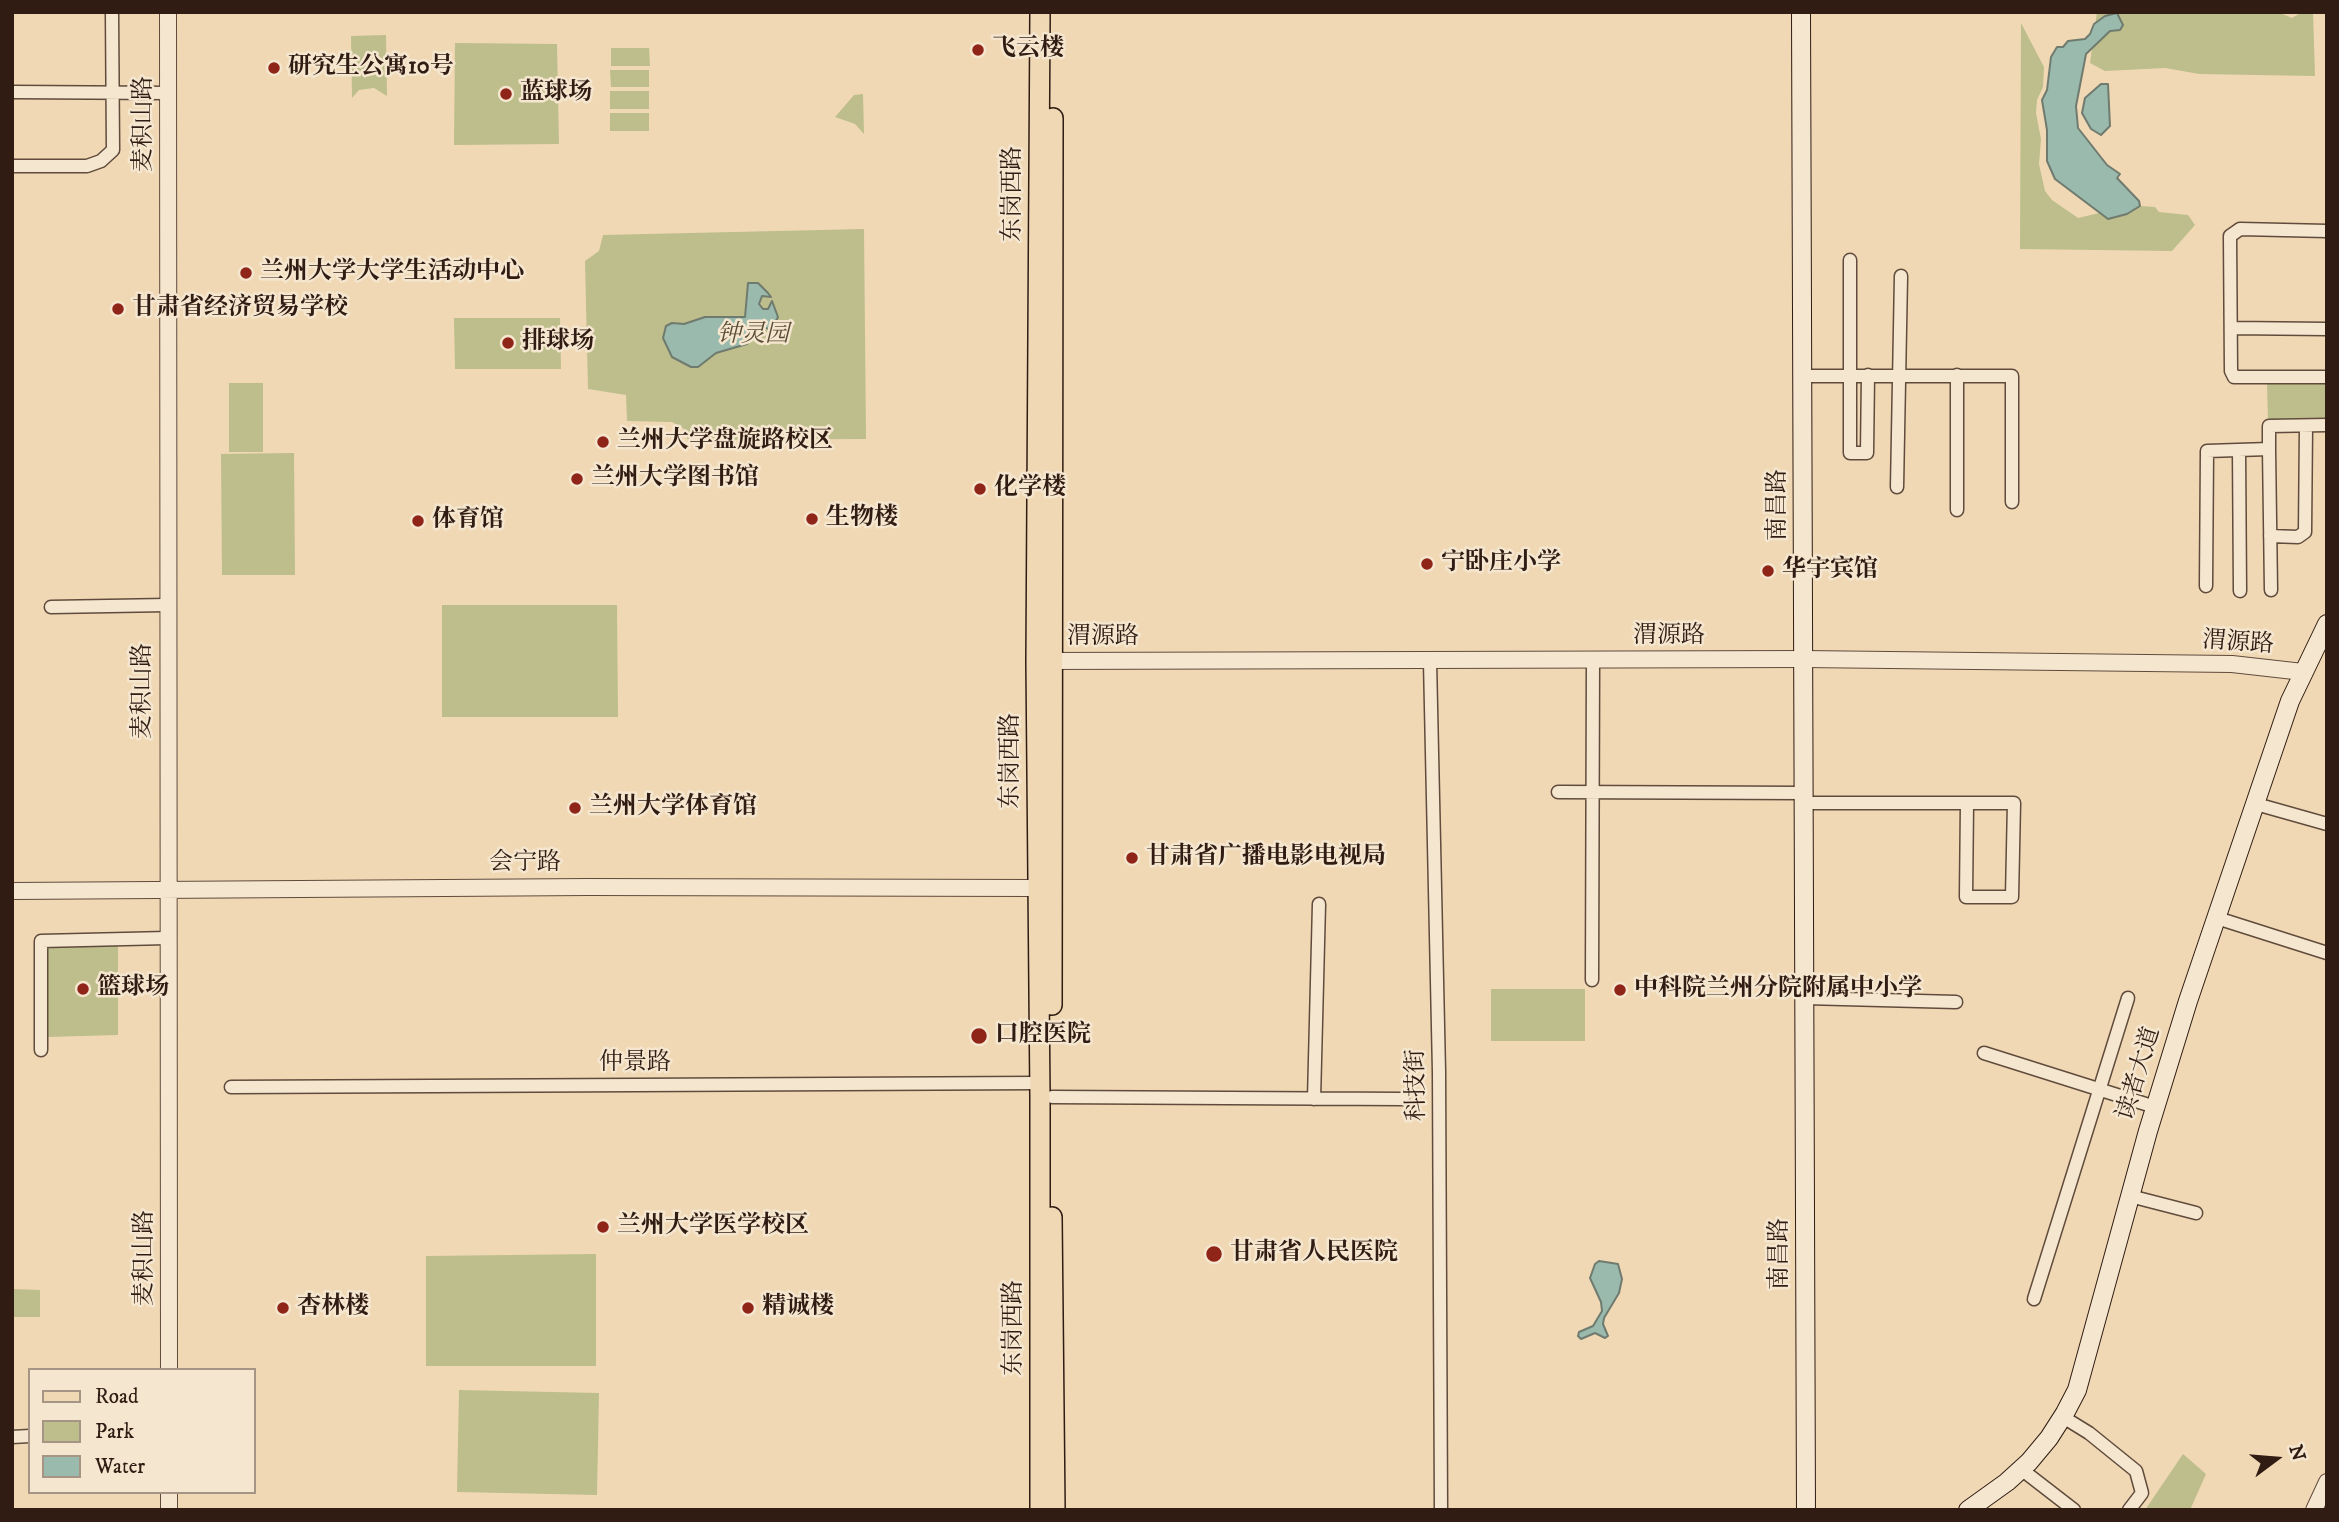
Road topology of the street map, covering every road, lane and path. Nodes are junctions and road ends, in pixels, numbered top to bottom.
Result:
1 (112, 12) edge
2 (168, 12) edge
3 (1040, 12) edge
4 (1052, 12) edge
5 (1801, 12) edge
6 (12, 92) edge
7 (114, 93) junction
8 (168, 93) junction
9 (12, 166) edge
10 (2327, 231) edge
11 (1850, 260) dead end
12 (1901, 276) dead end
13 (2231, 328) junction
14 (2327, 329) edge
15 (1899, 375) junction
16 (1956, 375) junction
17 (1803, 376) junction
18 (1850, 376) junction
19 (1868, 376) junction
20 (2327, 377) edge
21 (2327, 425) edge
22 (2306, 426) junction
23 (2269, 449) junction
24 (2239, 450) junction
25 (1897, 487) dead end
26 (2012, 502) dead end
27 (1957, 510) dead end
28 (2270, 536) junction
29 (2206, 586) dead end
30 (2271, 590) dead end
31 (2240, 591) dead end
32 (167, 605) junction
33 (51, 607) dead end
34 (2327, 624) edge
35 (1804, 659) junction
36 (1593, 660) junction
37 (1045, 661) junction
38 (1430, 661) junction
39 (2303, 672) junction
40 (1558, 792) dead end
41 (1593, 792) junction
42 (1804, 798) junction
43 (1967, 803) junction
44 (2256, 804) junction
45 (2327, 824) edge
46 (1038, 888) junction
47 (167, 889) junction
48 (12, 891) edge
49 (1319, 904) dead end
50 (2217, 918) junction
51 (167, 938) junction
52 (2327, 954) edge
53 (1592, 980) dead end
54 (1805, 998) junction
55 (2128, 998) dead end
56 (1956, 1002) dead end
57 (41, 1050) dead end
58 (1984, 1053) dead end
59 (231, 1087) dead end
60 (2098, 1089) junction
61 (1046, 1090) junction
62 (1314, 1099) junction
63 (1403, 1099) dead end
64 (2155, 1107) junction
65 (2130, 1196) junction
66 (2196, 1213) dead end
67 (2034, 1299) dead end
68 (169, 1368) edge
69 (2063, 1417) junction
70 (2021, 1469) junction
71 (2327, 1482) edge
72 (1040, 1510) edge
73 (1055, 1510) edge
74 (1441, 1510) edge
75 (1806, 1510) edge
76 (1968, 1510) edge
77 (2074, 1510) edge
78 (2129, 1510) edge
79 (2314, 1510) edge

1 - 7 street
2 - 8 street, 麦积山路
3 - 37 main road, 东岗西路
4 - 37 main road, 东岗西路
5 - 17 main road, 南昌路
6 - 7 street
7 - 8 street
7 - 9 street
8 - 32 street, 麦积山路
10 - 13 street
11 - 18 street
12 - 15 street
13 - 14 street
13 - 20 street
15 - 16 street
15 - 19 street
15 - 25 street
16 - 26 street
16 - 27 street
17 - 18 street
17 - 35 main road, 南昌路
18 - 19 street
18 - 19 street
21 - 22 street
22 - 23 street
22 - 28 street
23 - 24 street
23 - 28 street
24 - 29 street
24 - 31 street
28 - 30 street
32 - 33 street
32 - 47 street, 麦积山路
34 - 39 main road, 读者大道
35 - 36 street, 渭源路
35 - 39 street, 渭源路
35 - 42 main road, 南昌路
36 - 38 street, 渭源路
36 - 41 street
37 - 38 street, 渭源路
37 - 46 main road, 东岗西路
37 - 61 main road, 东岗西路
38 - 74 street, 科技街
39 - 44 main road, 读者大道
40 - 41 street
41 - 42 street
41 - 53 street
42 - 43 street
42 - 54 main road, 南昌路
43 - 43 street
44 - 45 street
44 - 50 main road, 读者大道
46 - 47 street, 会宁路
46 - 61 main road, 东岗西路
47 - 48 street, 会宁路
47 - 51 street, 麦积山路
49 - 62 street
50 - 52 street
50 - 64 main road, 读者大道
51 - 57 street
51 - 68 street, 麦积山路
54 - 56 street
54 - 75 main road, 南昌路
55 - 60 street
58 - 60 street
59 - 61 street, 仲景路
60 - 64 street
60 - 67 street
61 - 62 street, 仲景路
61 - 72 main road, 东岗西路
61 - 73 main road, 东岗西路
62 - 63 street, 仲景路
64 - 65 main road, 读者大道
65 - 66 street
65 - 69 main road, 读者大道
69 - 70 main road, 读者大道
69 - 78 street
70 - 76 main road, 读者大道
70 - 77 street
71 - 79 street

